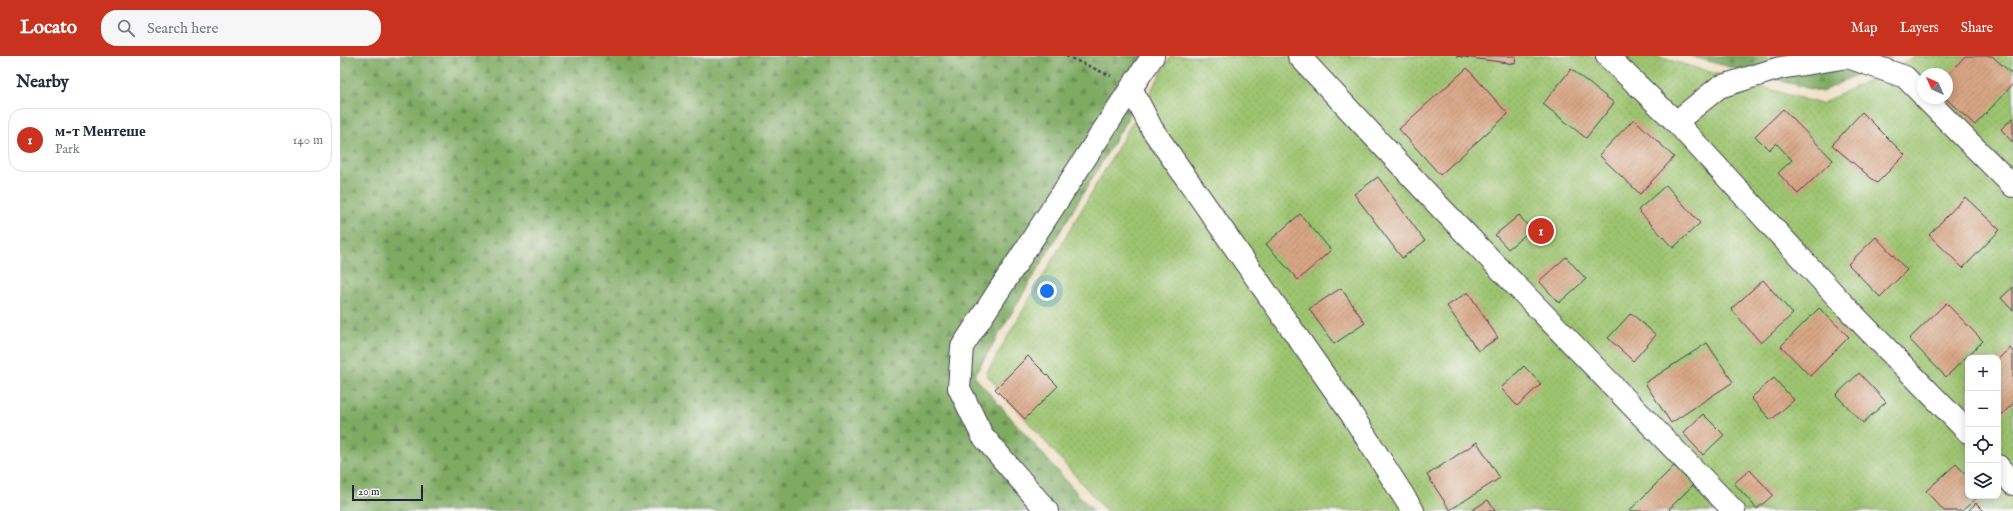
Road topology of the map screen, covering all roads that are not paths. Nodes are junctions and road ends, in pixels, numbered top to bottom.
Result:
1 (1153, 56) edge
2 (1299, 56) edge
3 (1607, 56) edge
4 (1130, 88) junction
5 (1917, 90) edge
6 (1932, 104) edge
7 (1676, 122) junction
8 (2013, 186) edge
9 (1965, 429) edge
10 (2001, 470) edge
11 (2013, 484) edge
12 (1047, 511) edge
13 (1413, 511) edge
14 (1734, 511) edge

1 - 4 street
2 - 14 street
3 - 7 street
4 - 12 street
4 - 13 street
5 - 7 street
6 - 8 street
7 - 9 street
10 - 11 street

